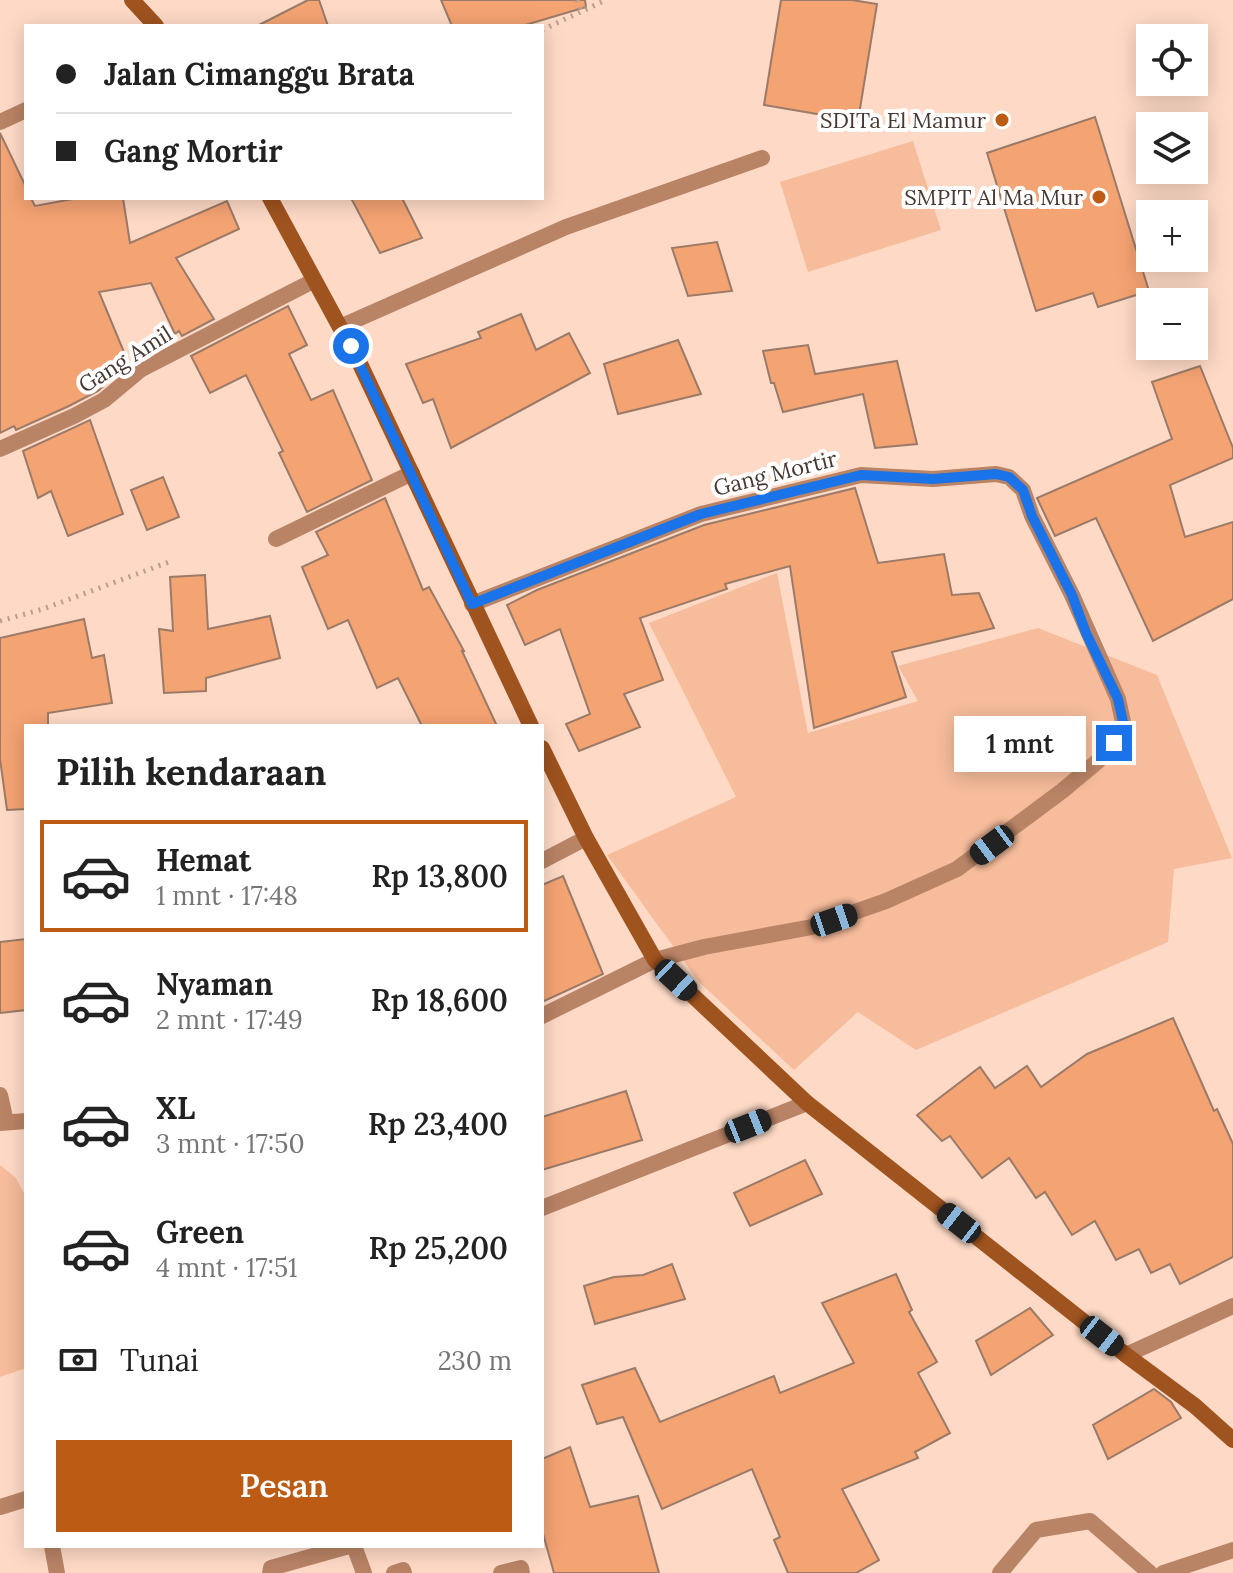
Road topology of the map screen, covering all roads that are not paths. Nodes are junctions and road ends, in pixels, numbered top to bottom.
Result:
1 (132, 0) edge
2 (154, 24) edge
3 (24, 111) edge
4 (0, 122) edge
5 (762, 158) dead end
6 (271, 200) edge
7 (313, 281) junction
8 (342, 326) junction
9 (0, 449) edge
10 (412, 473) junction
11 (276, 539) dead end
12 (472, 604) junction
13 (530, 724) edge
14 (544, 752) edge
15 (586, 838) junction
16 (544, 860) edge
17 (655, 960) junction
18 (544, 1015) edge
19 (0, 1095) edge
20 (807, 1103) junction
21 (24, 1121) edge
22 (3, 1123) edge
23 (544, 1207) edge
24 (1233, 1306) edge
25 (1126, 1355) junction
26 (1233, 1440) edge
27 (24, 1500) edge
28 (0, 1507) edge
29 (52, 1548) edge
30 (345, 1548) edge
31 (353, 1548) edge
32 (1233, 1550) edge
33 (57, 1573) edge
34 (270, 1573) edge
35 (364, 1573) edge
36 (394, 1573) edge
37 (404, 1573) edge
38 (501, 1573) edge
39 (522, 1573) edge
40 (1000, 1573) edge
41 (1150, 1573) edge
42 (1163, 1573) edge

1 - 2 street
3 - 4 street
5 - 8 street
6 - 7 street
7 - 8 street
7 - 9 street, Gang Amil
8 - 10 street
10 - 11 street
10 - 12 street
12 - 13 street
12 - 17 street, Gang Mortir
14 - 15 street
15 - 16 street
15 - 17 street
17 - 18 street, Gang Mortir
17 - 20 street
19 - 22 street
20 - 23 street
20 - 25 street
21 - 22 street
24 - 25 street
25 - 26 street
27 - 28 street
29 - 33 street
30 - 34 street
31 - 35 street
32 - 42 street
36 - 37 street
38 - 39 street
40 - 41 street

